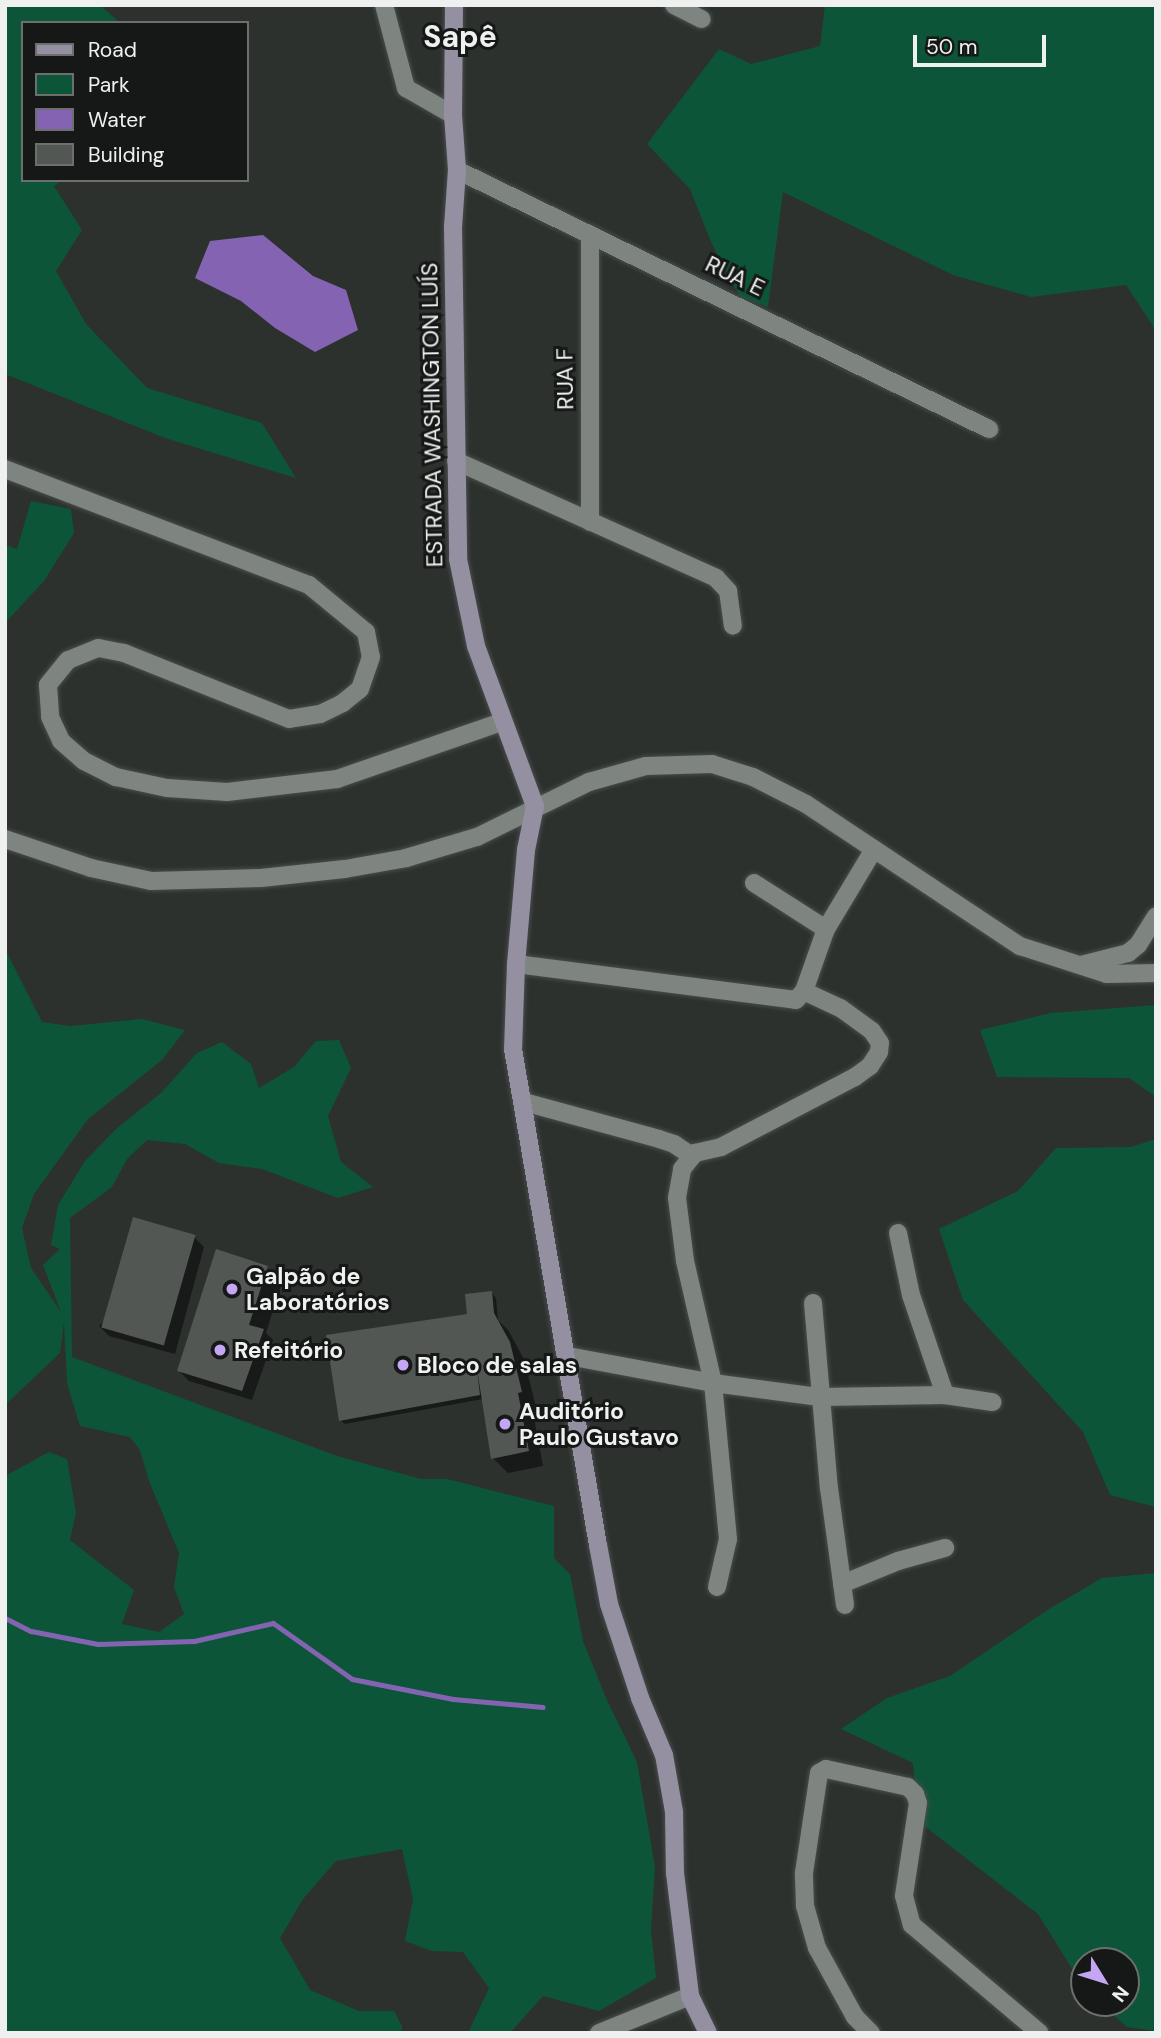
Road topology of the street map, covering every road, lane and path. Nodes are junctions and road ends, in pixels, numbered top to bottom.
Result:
1 (384, 5) edge
2 (454, 5) edge
3 (674, 5) edge
4 (702, 19) dead end
5 (453, 115) junction
6 (457, 170) junction
7 (590, 235) junction
8 (989, 429) dead end
9 (456, 461) junction
10 (5, 469) edge
11 (590, 522) junction
12 (733, 626) dead end
13 (502, 722) junction
14 (535, 806) junction
15 (5, 839) edge
16 (874, 849) junction
17 (754, 883) dead end
18 (1156, 916) edge
19 (826, 929) junction
20 (516, 964) junction
21 (1074, 966) junction
22 (1156, 973) edge
23 (804, 991) junction
24 (524, 1102) junction
25 (692, 1156) junction
26 (898, 1233) dead end
27 (813, 1303) dead end
28 (568, 1356) junction
29 (713, 1384) junction
30 (945, 1395) junction
31 (820, 1398) junction
32 (992, 1402) dead end
33 (945, 1548) dead end
34 (842, 1584) junction
35 (718, 1587) dead end
36 (845, 1605) dead end
37 (690, 1996) junction
38 (624, 2028) edge
39 (599, 2033) edge
40 (708, 2033) edge
41 (871, 2033) edge
42 (1041, 2033) edge

1 - 5 street
2 - 5 street, ESTRADA WASHINGTON LUÍS
3 - 4 street
5 - 6 street, ESTRADA WASHINGTON LUÍS
6 - 7 street, RUA E
6 - 9 street, ESTRADA WASHINGTON LUÍS
7 - 8 street, RUA E
7 - 11 street, RUA F
9 - 11 street
9 - 13 street, ESTRADA WASHINGTON LUÍS
10 - 13 street
11 - 12 street
13 - 14 street, ESTRADA WASHINGTON LUÍS
14 - 15 street
14 - 16 street
14 - 20 street
16 - 19 street
16 - 21 street
17 - 19 street
18 - 21 street
19 - 23 street
20 - 23 street
20 - 24 street
21 - 22 street
23 - 25 street
24 - 25 street
24 - 28 street
25 - 29 street
26 - 30 street
27 - 31 street
28 - 29 street
28 - 37 street
29 - 31 street
29 - 35 street
30 - 31 street
30 - 32 street
31 - 34 street
33 - 34 street
34 - 36 street
37 - 38 street
37 - 40 street
38 - 39 street
41 - 42 street

